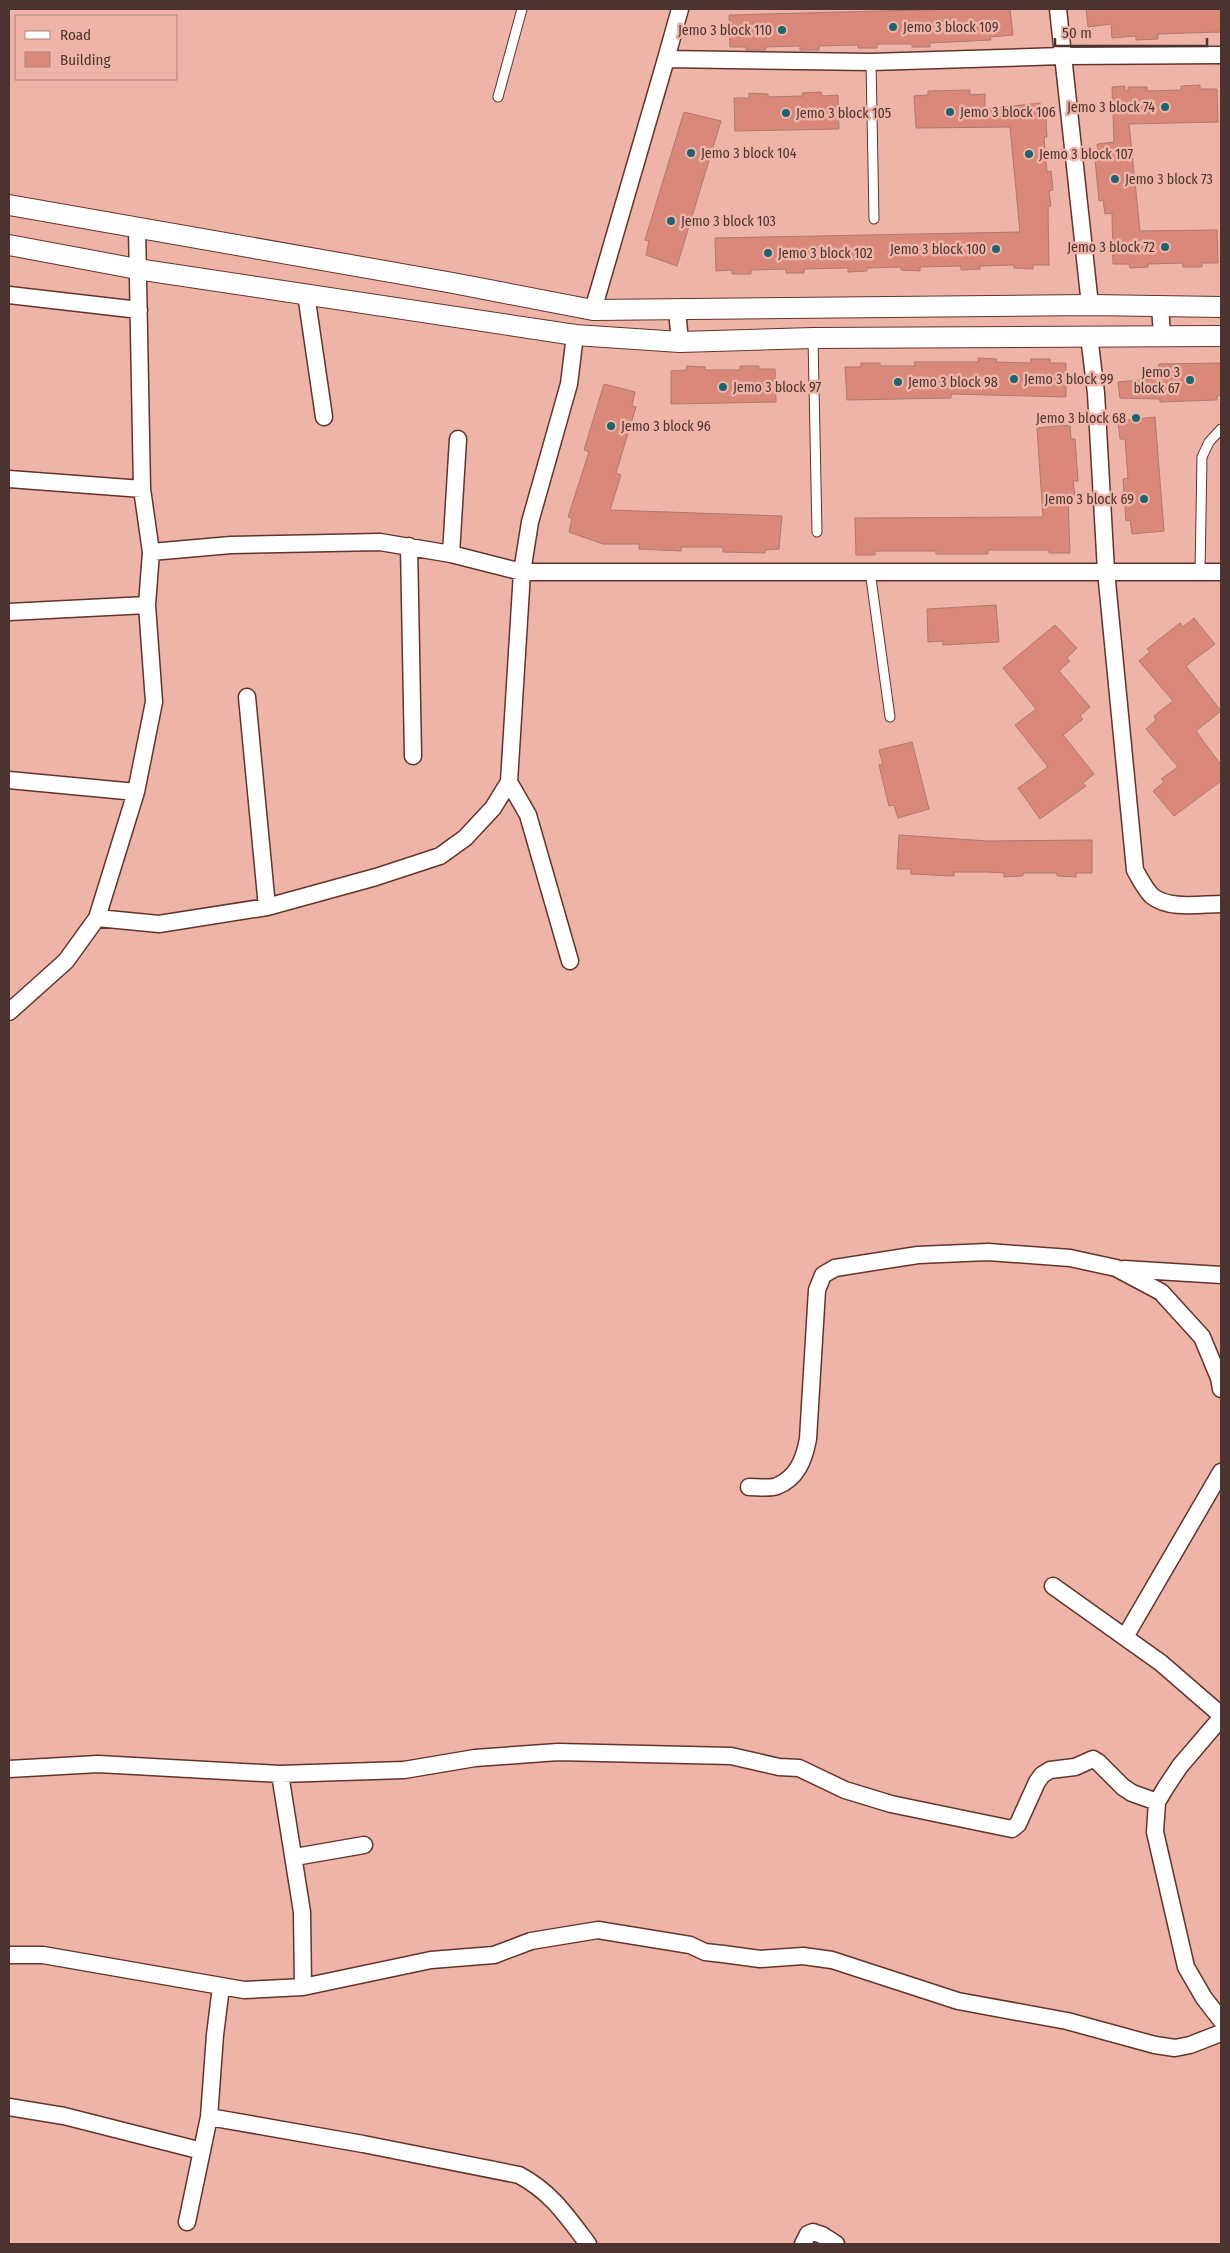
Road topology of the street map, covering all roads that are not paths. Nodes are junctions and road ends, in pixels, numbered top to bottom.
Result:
1 (522, 9) edge
2 (680, 9) edge
3 (1058, 9) edge
4 (1221, 54) edge
5 (1062, 56) junction
6 (666, 58) junction
7 (870, 62) junction
8 (498, 97) dead end
9 (9, 205) edge
10 (874, 219) dead end
11 (137, 227) junction
12 (9, 245) edge
13 (138, 269) junction
14 (306, 294) junction
15 (9, 295) edge
16 (1090, 305) junction
17 (1160, 306) junction
18 (1221, 307) edge
19 (138, 310) junction
20 (593, 310) junction
21 (677, 310) junction
22 (575, 335) junction
23 (1162, 335) junction
24 (1089, 336) junction
25 (1221, 336) edge
26 (812, 338) junction
27 (680, 342) junction
28 (324, 417) dead end
29 (1221, 429) edge
30 (458, 440) dead end
31 (9, 479) edge
32 (142, 489) junction
33 (817, 532) dead end
34 (409, 546) junction
35 (151, 552) junction
36 (451, 554) junction
37 (870, 571) junction
38 (1106, 571) junction
39 (522, 572) junction
40 (1200, 572) junction
41 (1221, 572) edge
42 (147, 605) junction
43 (9, 612) edge
44 (247, 697) dead end
45 (890, 717) dead end
46 (413, 756) dead end
47 (9, 780) edge
48 (509, 782) junction
49 (136, 792) junction
50 (1221, 904) edge
51 (267, 908) junction
52 (97, 918) junction
53 (570, 961) dead end
54 (9, 1012) edge
55 (1116, 1268) junction
56 (1221, 1275) edge
57 (1221, 1382) edge
58 (1221, 1472) edge
59 (749, 1487) dead end
60 (1053, 1586) dead end
61 (1125, 1637) junction
62 (1221, 1717) edge
63 (9, 1769) edge
64 (280, 1774) junction
65 (1158, 1802) junction
66 (364, 1845) dead end
67 (295, 1857) junction
68 (9, 1955) edge
69 (221, 1987) junction
70 (303, 1987) junction
71 (1221, 2020) edge
72 (1221, 2033) edge
73 (9, 2107) edge
74 (209, 2117) junction
75 (202, 2151) junction
76 (187, 2222) dead end
77 (588, 2244) edge
78 (803, 2244) edge
79 (836, 2244) edge

1 - 8 lane
2 - 6 street
3 - 5 street
4 - 5 street
5 - 7 street
5 - 16 street
6 - 7 street
6 - 20 street
7 - 10 lane
9 - 11 street
11 - 13 street
11 - 20 street
12 - 13 street
13 - 14 street
13 - 19 street
14 - 22 street
14 - 28 street
15 - 19 street
16 - 17 street
16 - 21 street
17 - 18 street
17 - 23 street
19 - 32 street
20 - 21 street
21 - 27 street
22 - 27 street
22 - 39 street
23 - 24 street
23 - 25 street
24 - 26 street
24 - 38 street
26 - 27 street
26 - 33 lane
29 - 40 lane
30 - 36 street
31 - 32 street
32 - 35 street
34 - 35 street
34 - 36 street
34 - 46 street
35 - 42 street
36 - 39 street
37 - 38 street
37 - 39 street
37 - 45 lane
38 - 40 street
38 - 50 street
39 - 48 street
40 - 41 street
42 - 43 street
42 - 49 street
44 - 51 street
47 - 49 street
48 - 51 street
48 - 53 street
49 - 52 street
51 - 52 street
52 - 54 street
55 - 56 street
55 - 57 street
55 - 59 street
58 - 61 street
60 - 61 street
61 - 62 street
62 - 65 street
63 - 64 street
64 - 65 street
64 - 67 street
65 - 71 street
66 - 67 street
67 - 70 street
68 - 69 street
69 - 70 street
69 - 74 street
70 - 72 street
73 - 75 street
74 - 75 street
74 - 77 street
75 - 76 street
78 - 79 street

